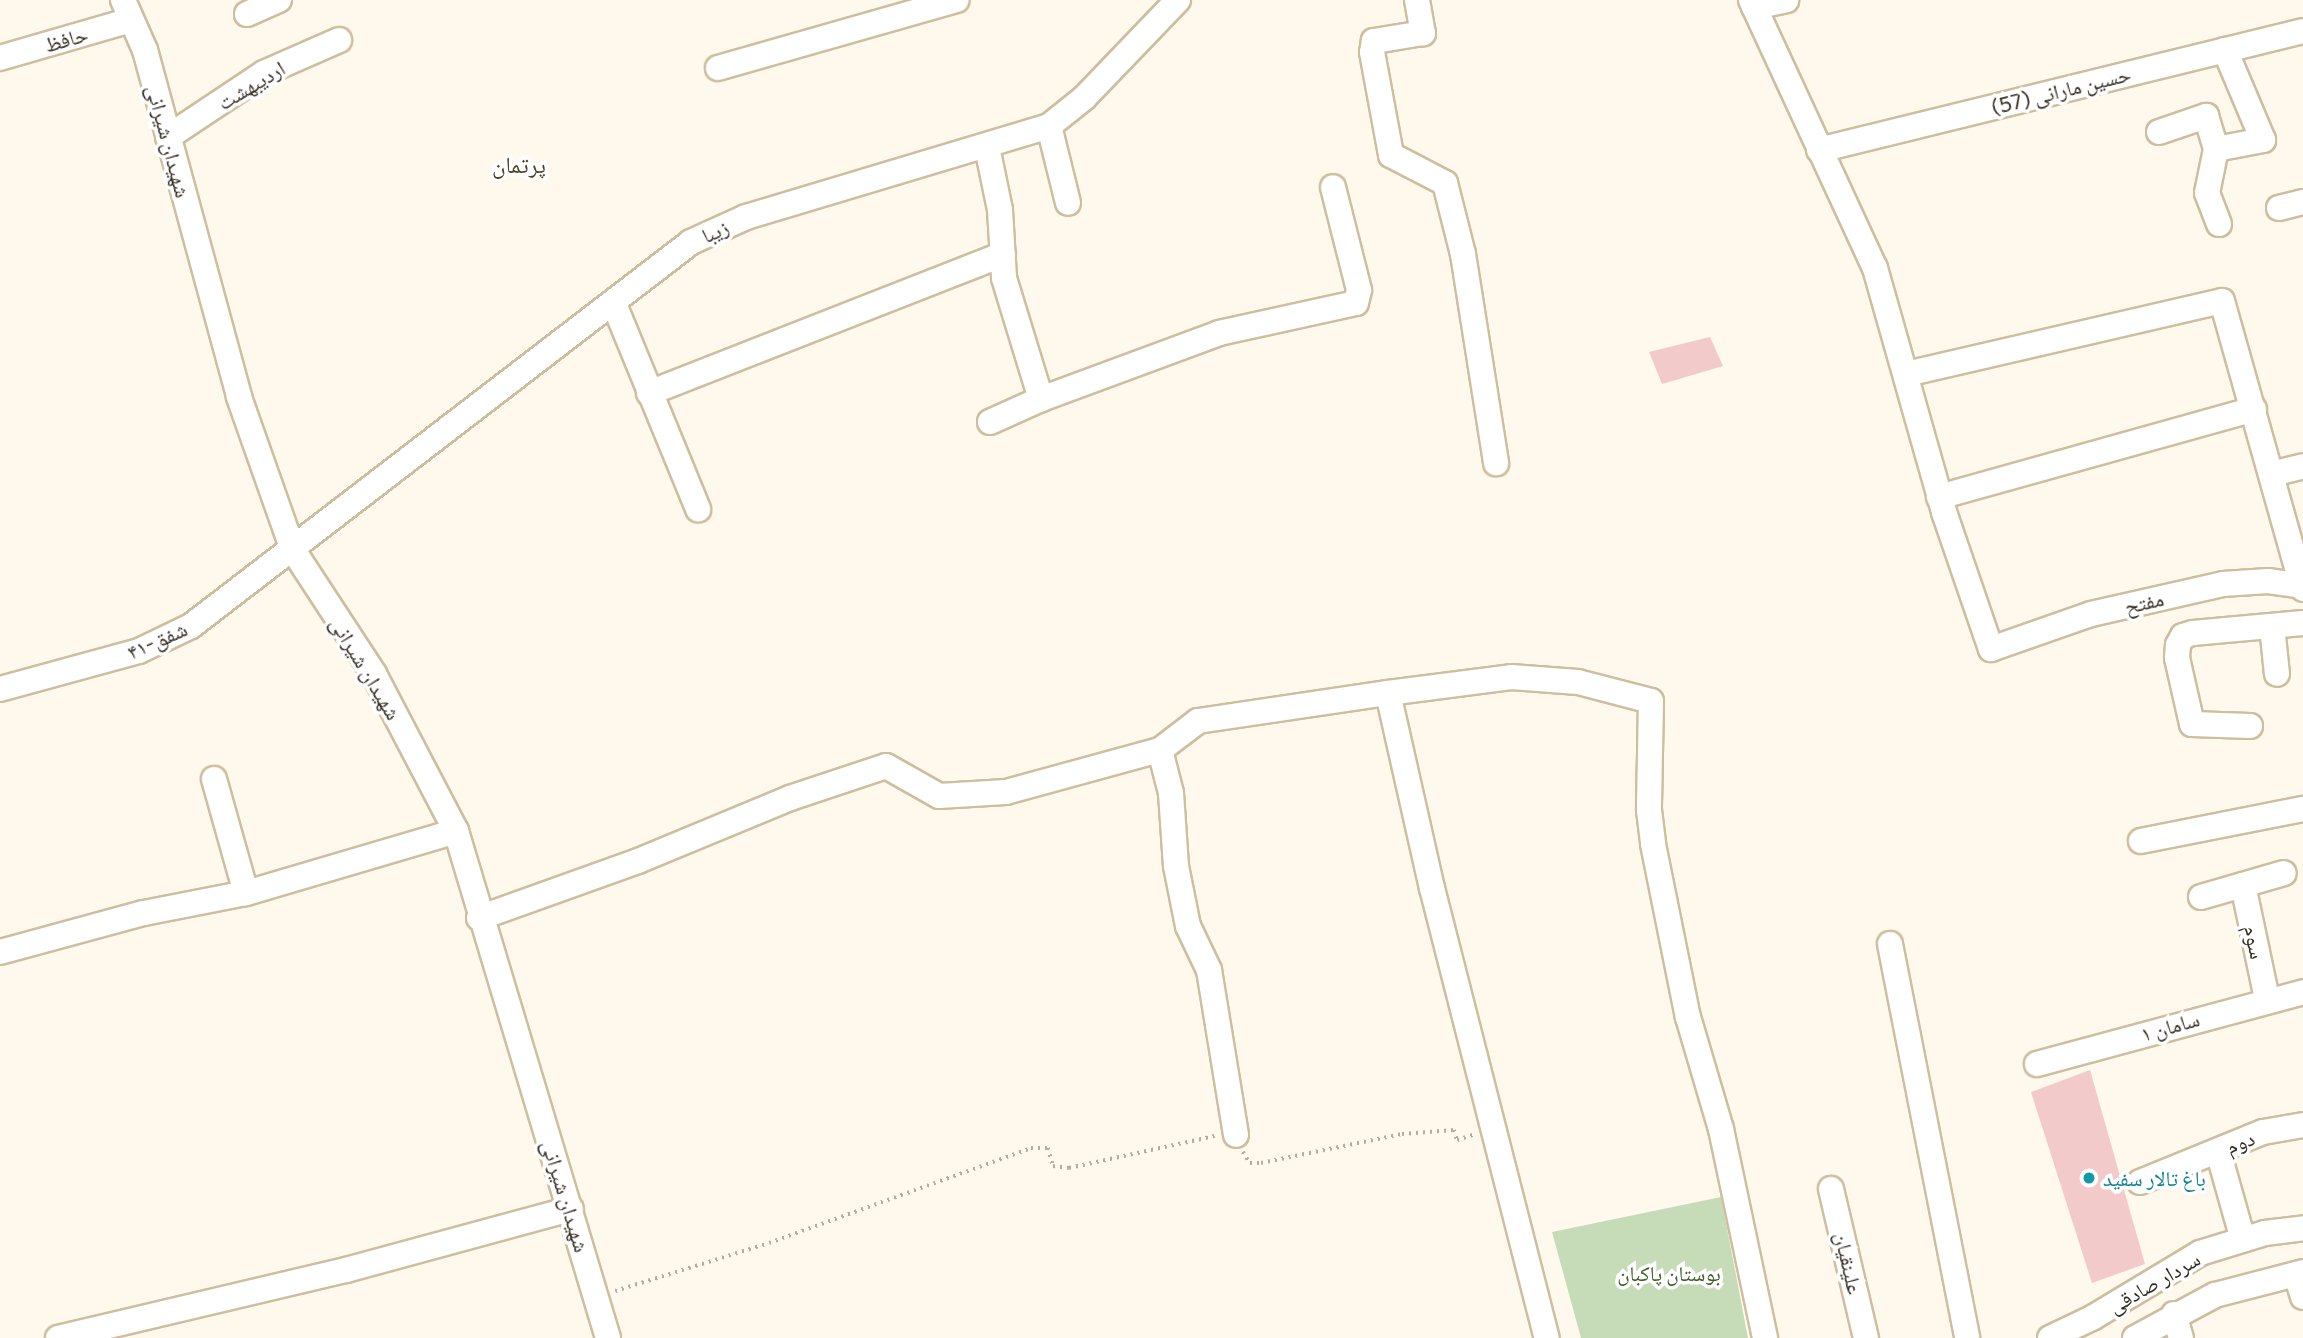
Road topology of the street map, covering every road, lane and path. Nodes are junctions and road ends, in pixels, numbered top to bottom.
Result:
1 (279, 0) edge
2 (956, 0) edge
3 (1178, 0) edge
4 (1418, 0) edge
5 (1786, 0) edge
6 (1752, 4) edge
7 (127, 10) edge
8 (247, 14) dead end
9 (2303, 31) edge
10 (338, 40) dead end
11 (2225, 50) junction
12 (0, 58) edge
13 (718, 68) dead end
14 (1049, 126) junction
15 (2159, 132) dead end
16 (168, 137) junction
17 (987, 147) junction
18 (2216, 149) junction
19 (1819, 150) junction
20 (1333, 187) dead end
21 (1068, 203) dead end
22 (2218, 224) dead end
23 (1003, 254) junction
24 (614, 304) junction
25 (1906, 374) junction
26 (649, 394) junction
27 (1041, 399) junction
28 (2253, 409) junction
29 (990, 422) dead end
30 (1496, 463) dead end
31 (2303, 466) edge
32 (2272, 474) junction
33 (1940, 497) junction
34 (698, 509) dead end
35 (293, 550) junction
36 (2303, 587) edge
37 (2303, 623) edge
38 (2272, 626) junction
39 (2277, 674) dead end
40 (0, 689) edge
41 (1388, 693) junction
42 (2250, 726) dead end
43 (1160, 750) junction
44 (214, 779) dead end
45 (2303, 809) edge
46 (456, 831) junction
47 (2141, 841) dead end
48 (2284, 873) dead end
49 (2243, 885) junction
50 (246, 893) junction
51 (2201, 897) dead end
52 (479, 918) junction
53 (1890, 944) dead end
54 (0, 951) edge
55 (2303, 992) edge
56 (2267, 999) junction
57 (2038, 1064) dead end
58 (2303, 1125) edge
59 (1493, 1129) junction
60 (1236, 1135) junction
61 (2218, 1151) junction
62 (2140, 1182) dead end
63 (1831, 1189) dead end
64 (571, 1209) junction
65 (2303, 1228) edge
66 (2243, 1240) junction
67 (2301, 1281) edge
68 (596, 1296) junction
69 (2174, 1314) junction
70 (58, 1338) edge
71 (607, 1338) edge
72 (1547, 1338) edge
73 (1765, 1338) edge
74 (1866, 1338) edge
75 (1967, 1338) edge
76 (2050, 1338) edge
77 (2135, 1338) edge
78 (2181, 1338) edge

1 - 8 street
2 - 13 street
3 - 14 street, زیبا
4 - 30 street
5 - 6 street
6 - 19 street
7 - 12 street, حافظ
7 - 16 street, شهیدان شیرانی
9 - 11 street, حسین مارانی (57)
10 - 16 street, اردیبهشت
11 - 18 street
11 - 19 street, حسین مارانی (57)
14 - 17 street, زیبا
14 - 21 street
15 - 18 street
16 - 35 street, شهیدان شیرانی
17 - 23 street
17 - 24 street, زیبا
18 - 22 street
19 - 25 street
20 - 27 street
23 - 26 street
23 - 27 street
24 - 26 street
24 - 35 street, زیبا
25 - 28 street
25 - 33 street
26 - 34 street
27 - 29 street
28 - 32 street
28 - 33 street
31 - 32 street
32 - 36 street
33 - 36 street, مفتح
35 - 40 street, شفق-۴۱
35 - 46 street, شهیدان شیرانی
37 - 38 street
38 - 39 street
38 - 42 street
41 - 43 street
41 - 59 street
41 - 73 street
43 - 52 street
43 - 60 street
44 - 50 street
45 - 47 street
46 - 50 street
46 - 52 street, شهیدان شیرانی
48 - 49 street
49 - 51 street
49 - 56 street, سوم
50 - 54 street
52 - 64 street, شهیدان شیرانی
53 - 75 street
55 - 56 street, سامان ۱
56 - 57 street, سامان ۱
58 - 61 street, دوم
59 - 60 path
59 - 72 street
60 - 68 path
61 - 62 street, دوم
61 - 66 street
63 - 74 street, علینقیان
64 - 68 street, شهیدان شیرانی
64 - 70 street
65 - 66 street, سردار صادقی
66 - 76 street, سردار صادقی
67 - 69 street
68 - 71 street, شهیدان شیرانی
69 - 77 street
69 - 78 street

